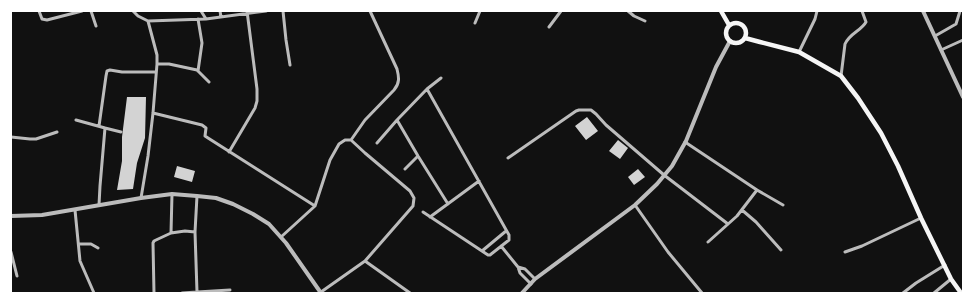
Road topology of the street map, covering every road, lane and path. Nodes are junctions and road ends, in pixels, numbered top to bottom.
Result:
1 (39, 11) edge
2 (82, 11) edge
3 (91, 11) edge
4 (133, 11) edge
5 (201, 11) edge
6 (220, 11) edge
7 (266, 11) edge
8 (283, 11) edge
9 (370, 11) edge
10 (480, 11) edge
11 (561, 11) edge
12 (628, 11) edge
13 (721, 11) edge
14 (818, 11) edge
15 (862, 11) edge
16 (923, 11) edge
17 (960, 11) edge
18 (247, 12) edge
19 (221, 17) junction
20 (198, 19) junction
21 (206, 19) junction
22 (148, 21) junction
23 (645, 21) dead end
24 (475, 23) dead end
25 (729, 25) junction
26 (96, 26) dead end
27 (549, 27) dead end
28 (935, 36) junction
29 (745, 38) junction
30 (963, 40) edge
31 (730, 41) junction
32 (941, 50) junction
33 (799, 52) junction
34 (157, 64) junction
35 (290, 65) dead end
36 (198, 71) junction
37 (156, 72) junction
38 (841, 76) junction
39 (441, 78) dead end
40 (209, 82) dead end
41 (427, 90) junction
42 (963, 97) edge
43 (153, 113) junction
44 (76, 120) dead end
45 (398, 120) junction
46 (99, 126) junction
47 (105, 128) junction
48 (57, 132) dead end
49 (121, 132) dead end
50 (11, 137) edge
51 (352, 140) junction
52 (685, 142) junction
53 (377, 143) dead end
54 (229, 152) junction
55 (418, 156) junction
56 (508, 158) dead end
57 (405, 169) dead end
58 (664, 175) junction
59 (479, 181) junction
60 (757, 190) junction
61 (172, 194) junction
62 (197, 196) junction
63 (141, 198) junction
64 (448, 204) junction
65 (99, 205) junction
66 (635, 205) junction
67 (783, 205) dead end
68 (315, 206) junction
69 (75, 210) junction
70 (742, 210) junction
71 (423, 212) dead end
72 (11, 216) edge
73 (430, 217) junction
74 (921, 218) junction
75 (728, 224) junction
76 (506, 231) junction
77 (195, 232) junction
78 (171, 233) junction
79 (281, 237) junction
80 (708, 242) dead end
81 (79, 244) junction
82 (501, 246) junction
83 (98, 248) dead end
84 (780, 250) dead end
85 (482, 251) junction
86 (11, 252) edge
87 (845, 252) dead end
88 (366, 261) junction
89 (945, 266) junction
90 (518, 267) junction
91 (17, 276) dead end
92 (535, 279) junction
93 (951, 279) junction
94 (530, 284) junction
95 (230, 290) dead end
96 (197, 292) junction
97 (321, 292) edge
98 (94, 293) edge
99 (154, 293) edge
100 (182, 293) edge
101 (410, 293) edge
102 (522, 293) edge
103 (702, 293) edge
104 (903, 293) edge
105 (934, 293) edge
106 (961, 293) edge

1 - 2 street
3 - 26 street
4 - 22 street
5 - 21 street
6 - 19 street
7 - 18 street
8 - 35 street
9 - 51 street
10 - 24 street
11 - 27 street
12 - 23 street
13 - 25 main road
14 - 33 street
15 - 38 street
16 - 28 street
17 - 28 street
18 - 19 street
18 - 54 street
19 - 21 street
20 - 21 street
20 - 22 street
20 - 36 street
22 - 34 street
25 - 29 main road
25 - 31 main road
28 - 32 street
29 - 31 main road
29 - 33 main road
30 - 32 street
31 - 52 street
32 - 42 street
33 - 38 main road
34 - 36 street
34 - 37 street
36 - 40 street
37 - 43 street
37 - 46 street
38 - 74 main road
39 - 41 street
41 - 45 street
41 - 59 street
43 - 54 street
43 - 63 street
44 - 46 street
45 - 53 street
45 - 55 street
46 - 47 street
47 - 49 street
47 - 65 street
48 - 50 street
51 - 68 street
51 - 88 street
52 - 58 street
52 - 60 street
54 - 68 street
55 - 57 street
55 - 64 street
56 - 58 street
58 - 66 street
58 - 75 street
59 - 64 street
59 - 76 street
60 - 67 street
60 - 70 street
61 - 62 street
61 - 63 street
61 - 78 street
62 - 77 street
62 - 79 street
63 - 65 street
64 - 73 street
65 - 69 street
66 - 92 street
66 - 103 street
68 - 79 street
69 - 72 street
69 - 81 street
70 - 75 street
70 - 84 street
71 - 73 street
73 - 85 street
74 - 87 street
74 - 89 main road
75 - 80 street
76 - 82 street
76 - 85 street
77 - 78 street
77 - 96 street
78 - 99 street
79 - 97 street
81 - 83 street
81 - 98 street
82 - 85 street
82 - 90 street
86 - 91 street
88 - 97 street
88 - 101 street
89 - 93 main road
89 - 104 street
90 - 92 street
90 - 94 street
92 - 94 street
93 - 105 street
93 - 106 main road
94 - 102 street
95 - 96 street
96 - 100 street

